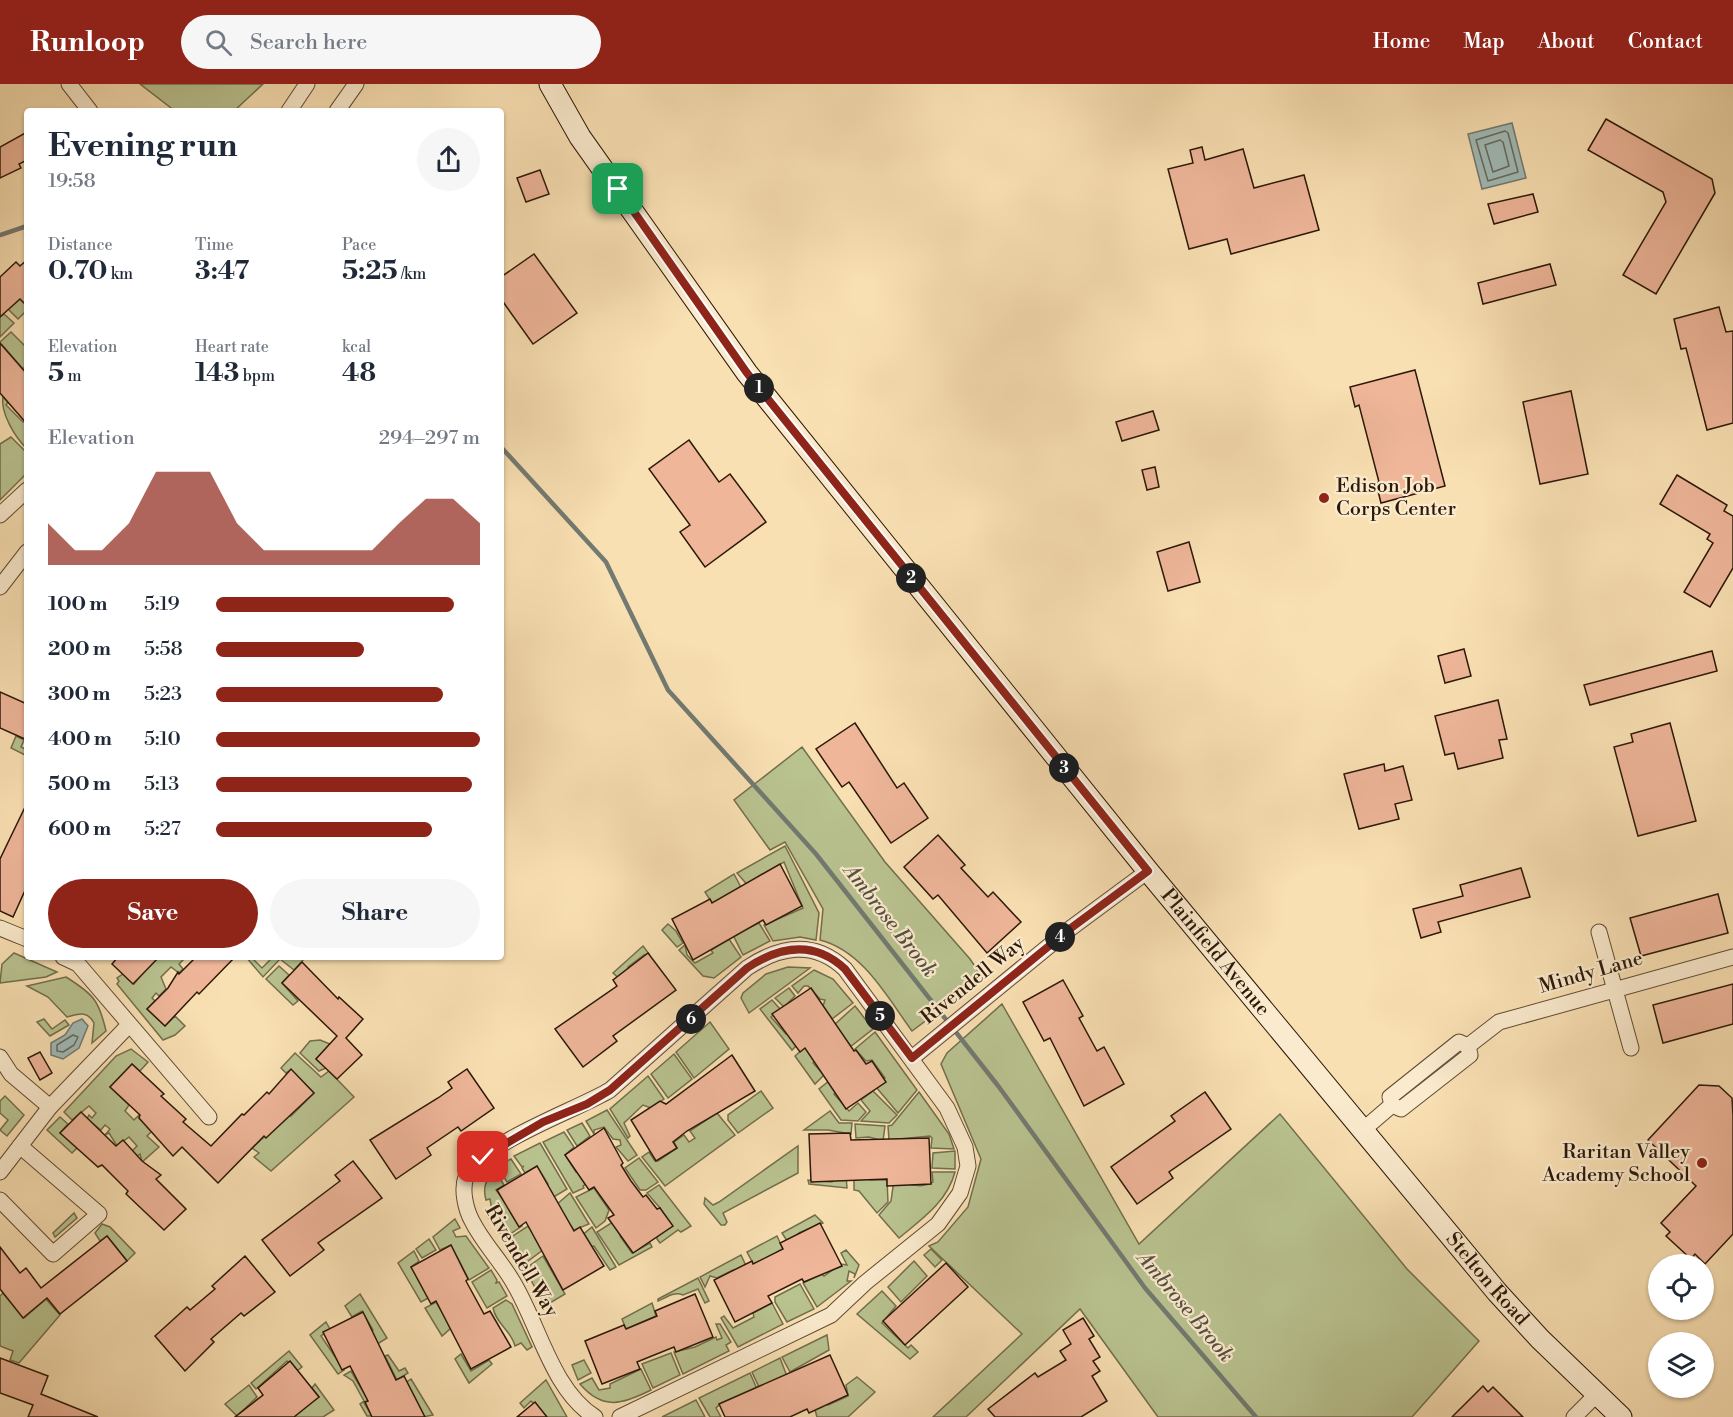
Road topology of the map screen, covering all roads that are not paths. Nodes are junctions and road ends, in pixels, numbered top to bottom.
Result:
1 (69, 84) edge
2 (307, 84) edge
3 (356, 84) edge
4 (550, 84) edge
5 (88, 108) edge
6 (291, 108) edge
7 (339, 108) edge
8 (24, 493) edge
9 (0, 516) edge
10 (24, 556) edge
11 (0, 587) edge
12 (1148, 871) junction
13 (0, 928) edge
14 (1599, 932) dead end
15 (24, 938) edge
16 (1733, 957) edge
17 (69, 960) edge
18 (1615, 987) junction
19 (128, 1026) junction
20 (1631, 1048) dead end
21 (0, 1057) edge
22 (912, 1058) junction
23 (50, 1107) junction
24 (209, 1117) dead end
25 (1364, 1129) junction
26 (20, 1146) junction
27 (0, 1172) edge
28 (0, 1200) edge
29 (1597, 1394) junction
30 (595, 1417) edge
31 (620, 1417) edge
32 (1574, 1417) edge
33 (1621, 1417) edge

1 - 5 street
2 - 6 street
3 - 7 street
4 - 12 main road, Plainfield Avenue
8 - 9 street
10 - 11 street
12 - 22 street, Rivendell Way
12 - 25 main road, Plainfield Avenue
13 - 15 street
14 - 18 street
16 - 18 street, Mindy Lane
17 - 19 street
18 - 20 street
18 - 25 street, Mindy Lane
19 - 23 street
19 - 24 street
21 - 23 street
22 - 30 street, Rivendell Way
22 - 31 street, Rivendell Way
23 - 26 street
25 - 29 main road, Stelton Road
26 - 27 street
26 - 28 street
29 - 32 street
29 - 33 main road, Stelton Road

